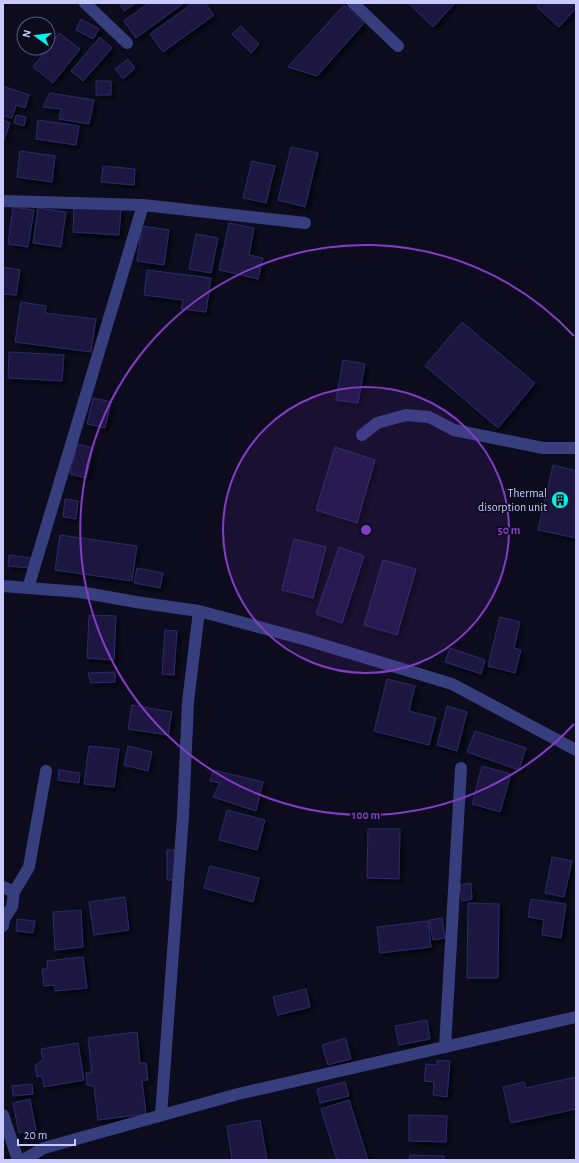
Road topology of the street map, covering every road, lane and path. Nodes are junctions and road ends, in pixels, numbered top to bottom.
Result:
1 (85, 3) edge
2 (353, 3) edge
3 (127, 43) dead end
4 (398, 46) dead end
5 (3, 201) edge
6 (142, 205) junction
7 (304, 223) dead end
8 (362, 435) dead end
9 (576, 448) edge
10 (3, 586) edge
11 (28, 588) junction
12 (199, 611) junction
13 (576, 750) edge
14 (461, 768) dead end
15 (46, 771) dead end
16 (8, 889) edge
17 (3, 926) edge
18 (576, 1017) edge
19 (445, 1047) junction
20 (3, 1115) edge
21 (161, 1115) junction
22 (18, 1160) edge
23 (23, 1160) edge

1 - 3 street
2 - 4 street
5 - 6 street
6 - 7 street
6 - 11 street
8 - 9 street
10 - 11 street
11 - 12 street
12 - 13 street
12 - 21 street
14 - 19 street
15 - 16 street
16 - 17 street
18 - 19 street
19 - 21 street
20 - 22 street
21 - 23 street

